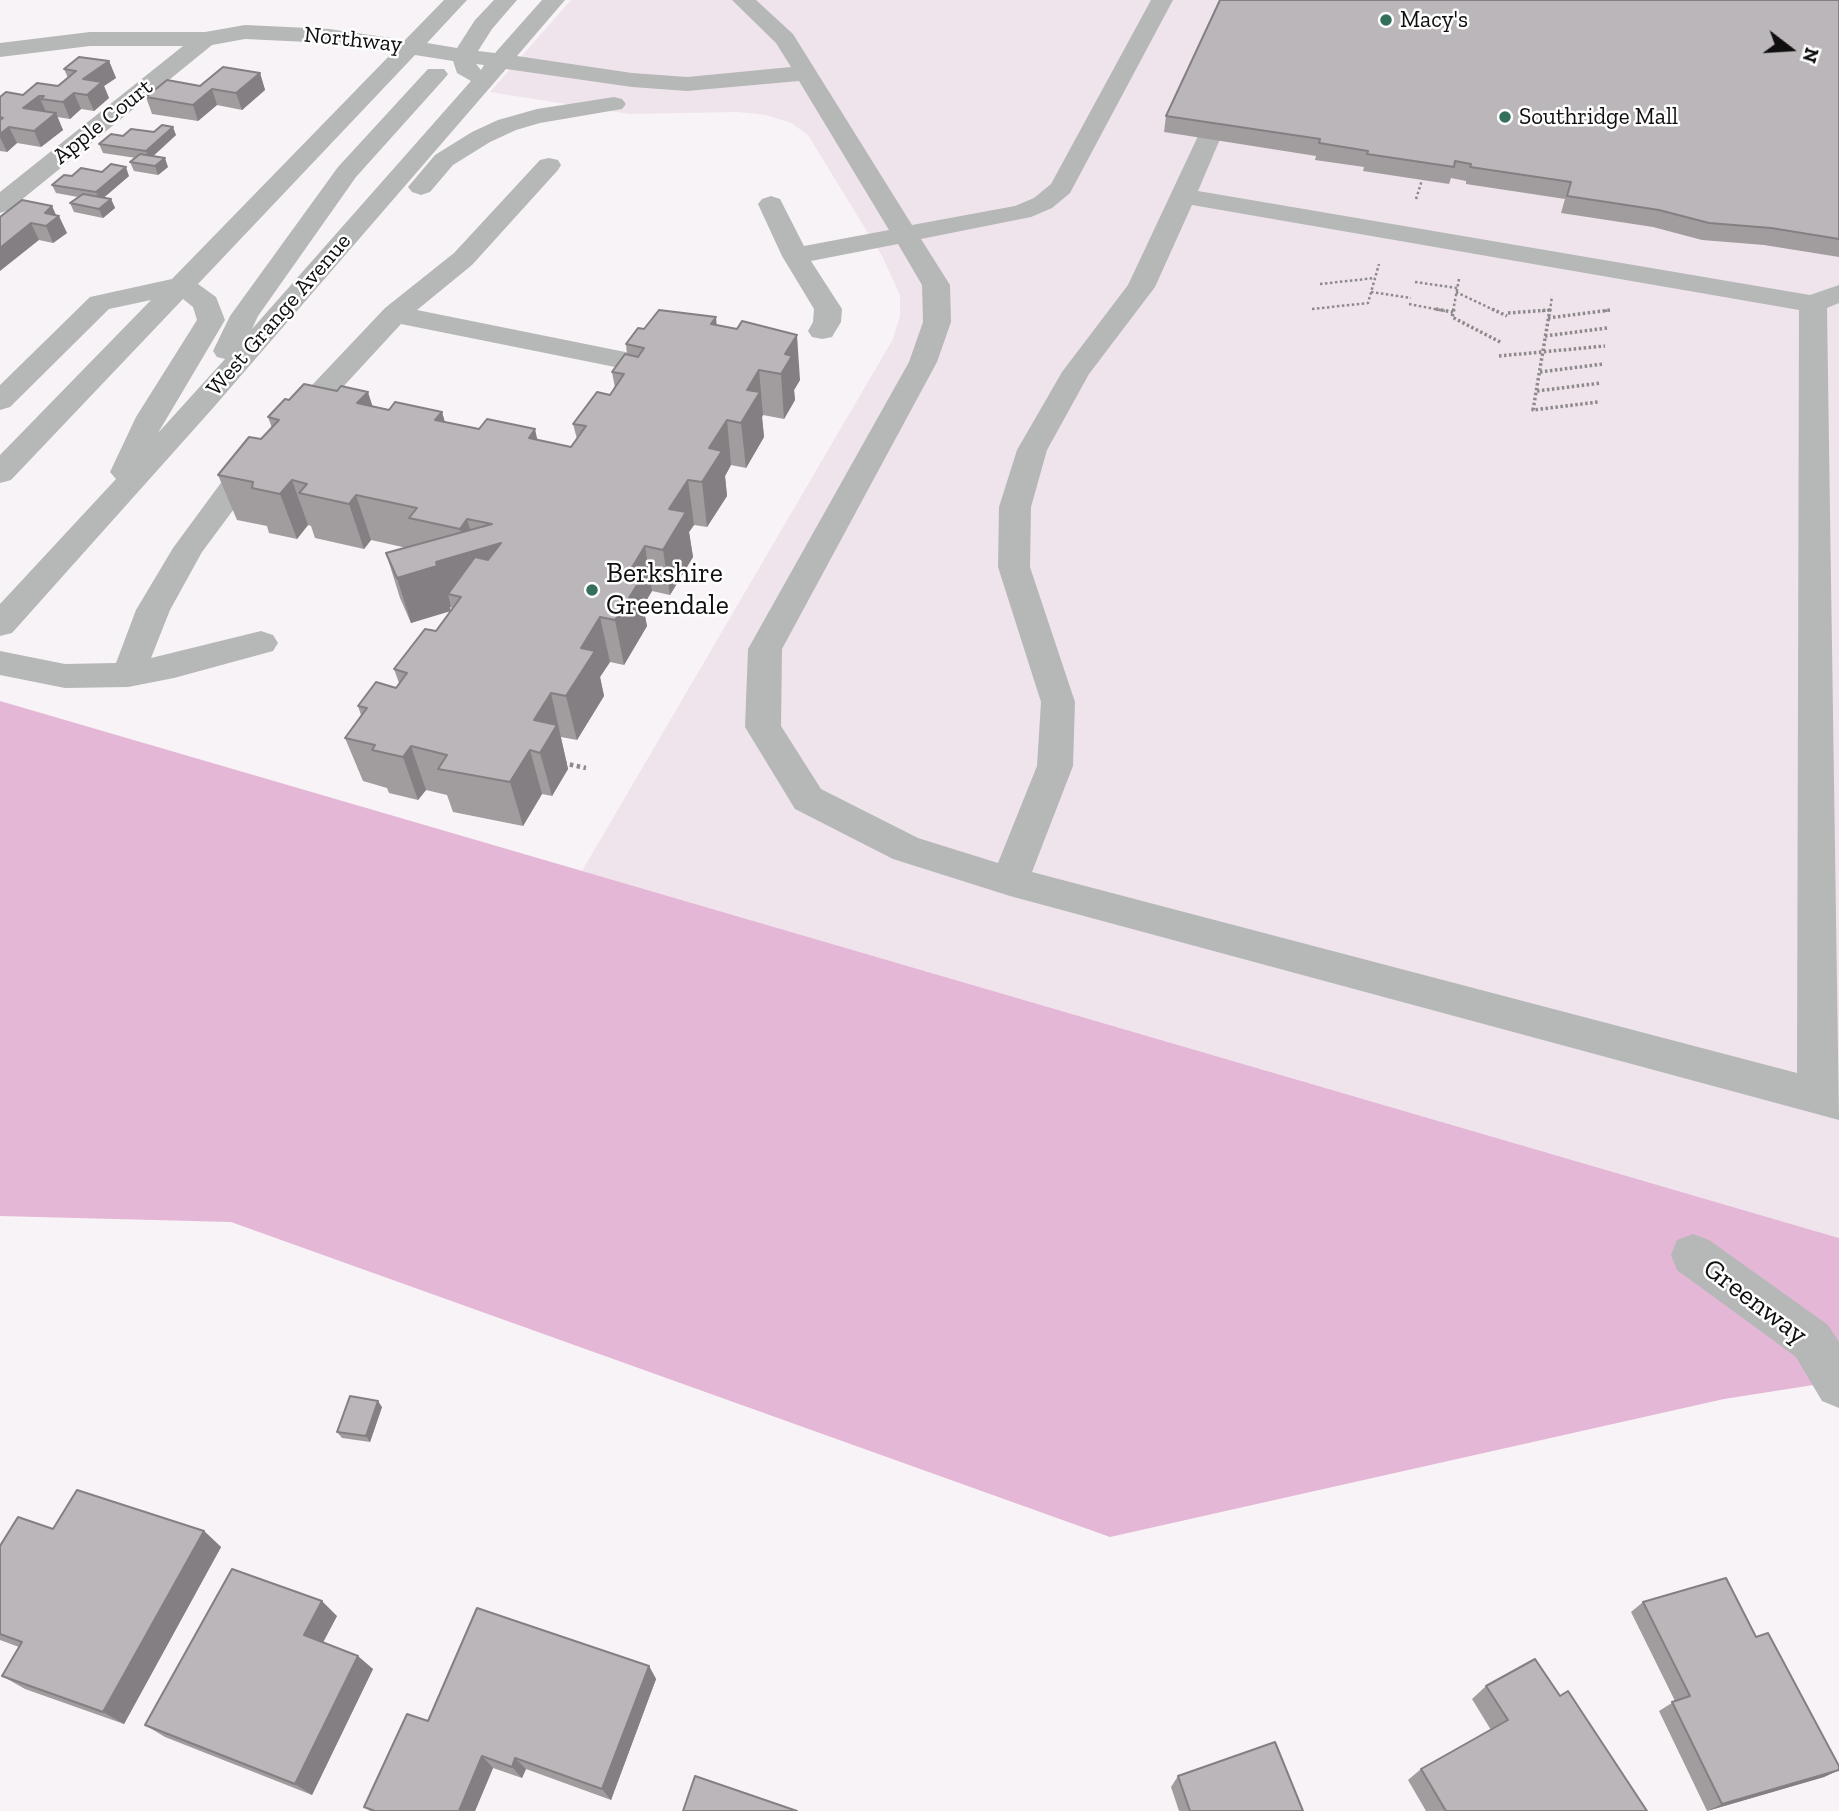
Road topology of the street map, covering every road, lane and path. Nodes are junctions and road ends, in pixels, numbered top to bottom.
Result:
1 (456, 0) edge
2 (506, 0) edge
3 (554, 0) edge
4 (743, 0) edge
5 (1162, 0) edge
6 (205, 39) junction
7 (411, 46) junction
8 (0, 50) edge
9 (464, 54) junction
10 (501, 60) junction
11 (393, 66) junction
12 (436, 74) junction
13 (481, 82) junction
14 (513, 88) dead end
15 (807, 91) junction
16 (538, 92) dead end
17 (1208, 139) edge
18 (549, 165) dead end
19 (1183, 197) junction
20 (771, 204) dead end
21 (0, 205) edge
22 (905, 235) junction
23 (1381, 255) dead end
24 (795, 256) junction
25 (1461, 268) dead end
26 (1375, 278) junction
27 (1415, 282) dead end
28 (1320, 284) dead end
29 (182, 285) junction
30 (1457, 290) junction
31 (1553, 291) dead end
32 (1371, 292) junction
33 (1411, 298) dead end
34 (1826, 298) edge
35 (1409, 304) dead end
36 (1312, 309) dead end
37 (1550, 310) junction
38 (1610, 310) dead end
39 (1453, 312) junction
40 (395, 314) junction
41 (1548, 318) junction
42 (1607, 328) dead end
43 (822, 331) dead end
44 (1545, 336) junction
45 (1502, 343) dead end
46 (1605, 346) dead end
47 (1543, 352) junction
48 (1499, 356) dead end
49 (635, 362) edge
50 (1603, 364) dead end
51 (1539, 372) junction
52 (1601, 383) dead end
53 (1536, 391) junction
54 (0, 401) edge
55 (203, 402) junction
56 (1598, 402) dead end
57 (177, 431) junction
58 (0, 473) edge
59 (108, 508) junction
60 (0, 625) edge
61 (261, 643) dead end
62 (0, 663) edge
63 (128, 675) junction
64 (561, 762) dead end
65 (586, 768) dead end
66 (1010, 881) junction
67 (1829, 1099) edge
68 (1693, 1255) dead end
69 (1839, 1385) edge

1 - 7 street
2 - 9 street
3 - 10 street, West Grange Avenue
4 - 15 street
5 - 22 street
6 - 7 street, Northway
6 - 8 street, Northway
6 - 11 street, Northway
6 - 21 street, Apple Court
7 - 9 street, Northway
7 - 11 street
7 - 12 street
9 - 10 street, Northway
9 - 13 street
10 - 13 street, West Grange Avenue
10 - 15 street, Northway
11 - 12 street, Northway
11 - 29 street
12 - 13 street, Northway
12 - 55 street
13 - 14 street, Northway
13 - 55 street, West Grange Avenue
15 - 22 street
16 - 57 street
17 - 19 street
18 - 40 street
19 - 34 street
19 - 66 street
20 - 24 street
22 - 24 street
22 - 66 street
23 - 26 path
24 - 43 street
25 - 30 path
26 - 28 path
26 - 32 path
27 - 30 path
29 - 54 street
29 - 58 street
29 - 59 street
30 - 37 path
30 - 39 path
31 - 37 path
32 - 33 path
32 - 36 path
34 - 67 street
35 - 39 path
37 - 41 path
38 - 41 path
39 - 45 path
40 - 49 street
40 - 63 street
41 - 44 path
42 - 44 path
44 - 47 path
46 - 47 path
47 - 48 path
47 - 51 path
50 - 51 path
51 - 53 path
52 - 53 path
53 - 56 path
55 - 57 street, West Grange Avenue
57 - 59 street, West Grange Avenue
59 - 60 street, West Grange Avenue
61 - 63 street
62 - 63 street
64 - 65 path
66 - 67 street
68 - 69 street, Greenway

